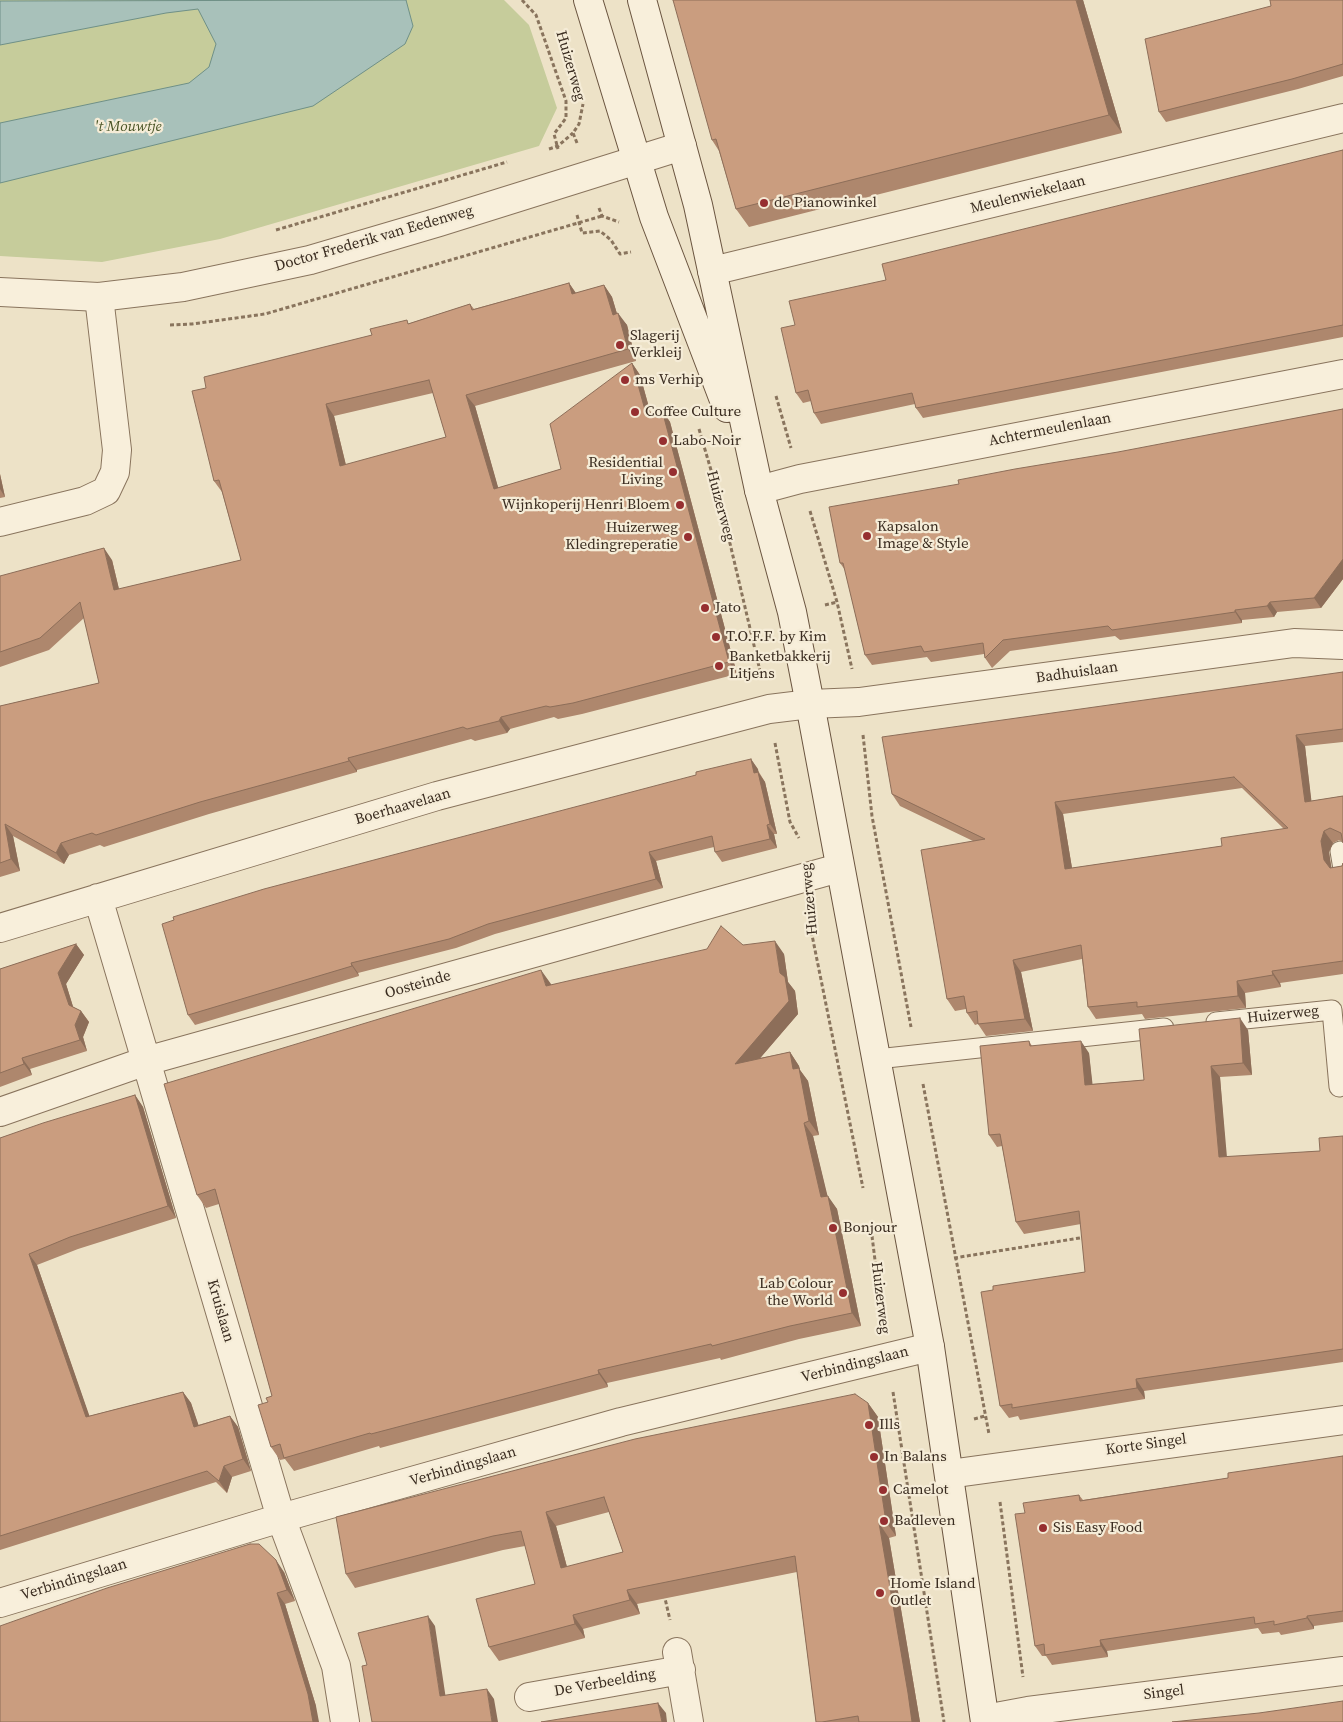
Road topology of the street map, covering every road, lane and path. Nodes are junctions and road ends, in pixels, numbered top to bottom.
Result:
1 (522, 0) edge
2 (588, 0) edge
3 (642, 0) edge
4 (580, 95) dead end
5 (1343, 118) edge
6 (573, 133) junction
7 (558, 146) junction
8 (682, 146) junction
9 (548, 150) dead end
10 (636, 160) junction
11 (511, 161) dead end
12 (578, 178) junction
13 (624, 225) dead end
14 (267, 232) dead end
15 (630, 242) dead end
16 (633, 251) junction
17 (636, 259) dead end
18 (712, 271) junction
19 (0, 292) edge
20 (99, 298) junction
21 (1343, 374) edge
22 (695, 420) dead end
23 (759, 490) junction
24 (0, 522) edge
25 (1343, 644) edge
26 (810, 704) junction
27 (769, 709) junction
28 (839, 868) junction
29 (810, 876) junction
30 (98, 898) junction
31 (0, 928) edge
32 (1338, 1009) edge
33 (877, 1059) junction
34 (146, 1061) junction
35 (1343, 1086) edge
36 (0, 1112) edge
37 (864, 1190) dead end
38 (871, 1229) dead end
39 (1089, 1236) edge
40 (915, 1264) junction
41 (930, 1347) junction
42 (888, 1357) junction
43 (1343, 1420) edge
44 (950, 1474) junction
45 (281, 1518) junction
46 (662, 1587) edge
47 (0, 1603) edge
48 (679, 1661) junction
49 (1343, 1670) edge
50 (529, 1697) dead end
51 (985, 1720) edge
52 (345, 1722) edge
53 (689, 1722) edge
54 (944, 1722) edge

1 - 7 path
2 - 10 street, Huizerweg
3 - 8 street, Huizerweg
4 - 6 path, Huizerweg
5 - 18 street, Meulenwiekelaan
6 - 7 path
6 - 12 path
7 - 9 path
7 - 12 path
8 - 10 street, Doctor Frederik van Eedenweg
8 - 18 street, Huizerweg
10 - 12 street, Doctor Frederik van Eedenweg
10 - 23 street, Huizerweg
11 - 14 path
12 - 13 path
12 - 16 path
12 - 20 street, Doctor Frederik van Eedenweg
15 - 16 path
16 - 17 path
18 - 23 street, Huizerweg
19 - 20 street, Doctor Frederik van Eedenweg
20 - 24 street
21 - 23 street, Achtermeulenlaan
22 - 27 path, Huizerweg
23 - 26 street, Huizerweg
25 - 26 street, Badhuislaan
26 - 27 street, Boerhaavelaan
26 - 28 street, Huizerweg
27 - 29 path, Huizerweg
27 - 30 street, Boerhaavelaan
28 - 29 street, Oosteinde
28 - 33 street, Huizerweg
29 - 34 street, Oosteinde
29 - 37 path, Huizerweg
30 - 31 street, Boerhaavelaan
30 - 34 street, Kruislaan
32 - 33 lane, Huizerweg
32 - 35 lane, Huizerweg
33 - 40 street, Huizerweg
34 - 36 street, Oosteinde
34 - 45 street, Kruislaan
38 - 42 path, Huizerweg
39 - 40 path
40 - 41 street, Huizerweg
41 - 42 street, Verbindingslaan
41 - 44 street, Huizerweg
42 - 45 street, Verbindingslaan
42 - 54 path, Huizerweg
43 - 44 street, Korte Singel
44 - 51 street, Huizerweg
45 - 47 street, Verbindingslaan
45 - 52 street, Kruislaan
46 - 48 path
48 - 50 street, De Verbeelding
48 - 53 street
49 - 51 street, Singel

